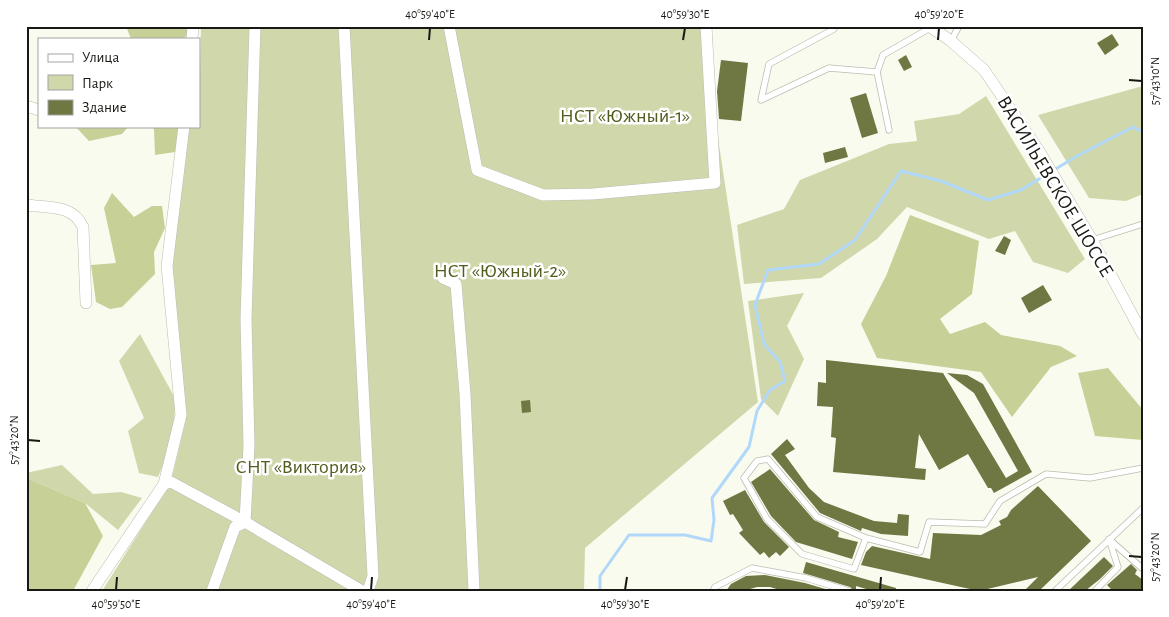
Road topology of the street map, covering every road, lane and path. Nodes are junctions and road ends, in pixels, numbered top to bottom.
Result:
1 (255, 26) edge
2 (344, 26) edge
3 (449, 26) edge
4 (706, 26) edge
5 (834, 26) edge
6 (959, 26) edge
7 (929, 27) edge
8 (954, 44) junction
9 (878, 72) junction
10 (26, 106) edge
11 (38, 110) edge
12 (184, 128) edge
13 (889, 130) dead end
14 (26, 205) edge
15 (1143, 224) edge
16 (1092, 240) junction
17 (443, 278) dead end
18 (86, 303) dead end
19 (1143, 335) edge
20 (1143, 468) edge
21 (164, 484) junction
22 (1143, 508) edge
23 (245, 522) junction
24 (866, 538) junction
25 (1109, 540) junction
26 (1143, 569) edge
27 (92, 591) edge
28 (212, 591) edge
29 (362, 591) edge
30 (368, 591) edge
31 (474, 591) edge
32 (713, 591) edge
33 (849, 591) edge
34 (1054, 591) edge
35 (1095, 591) edge

1 - 23 street
2 - 30 street
3 - 4 street
5 - 9 lane
6 - 8 lane
7 - 8 street, ВАСИЛЬЕВСКОЕ ШОССЕ
7 - 9 lane
8 - 16 street, ВАСИЛЬЕВСКОЕ ШОССЕ
9 - 13 lane
10 - 11 street
12 - 21 street
14 - 18 street
15 - 16 lane
16 - 19 street, ВАСИЛЬЕВСКОЕ ШОССЕ
17 - 31 street
20 - 24 lane
21 - 23 street
21 - 27 street
22 - 25 lane
23 - 28 street
23 - 29 street
24 - 24 lane
25 - 26 lane
25 - 34 lane
25 - 35 lane
32 - 33 lane

